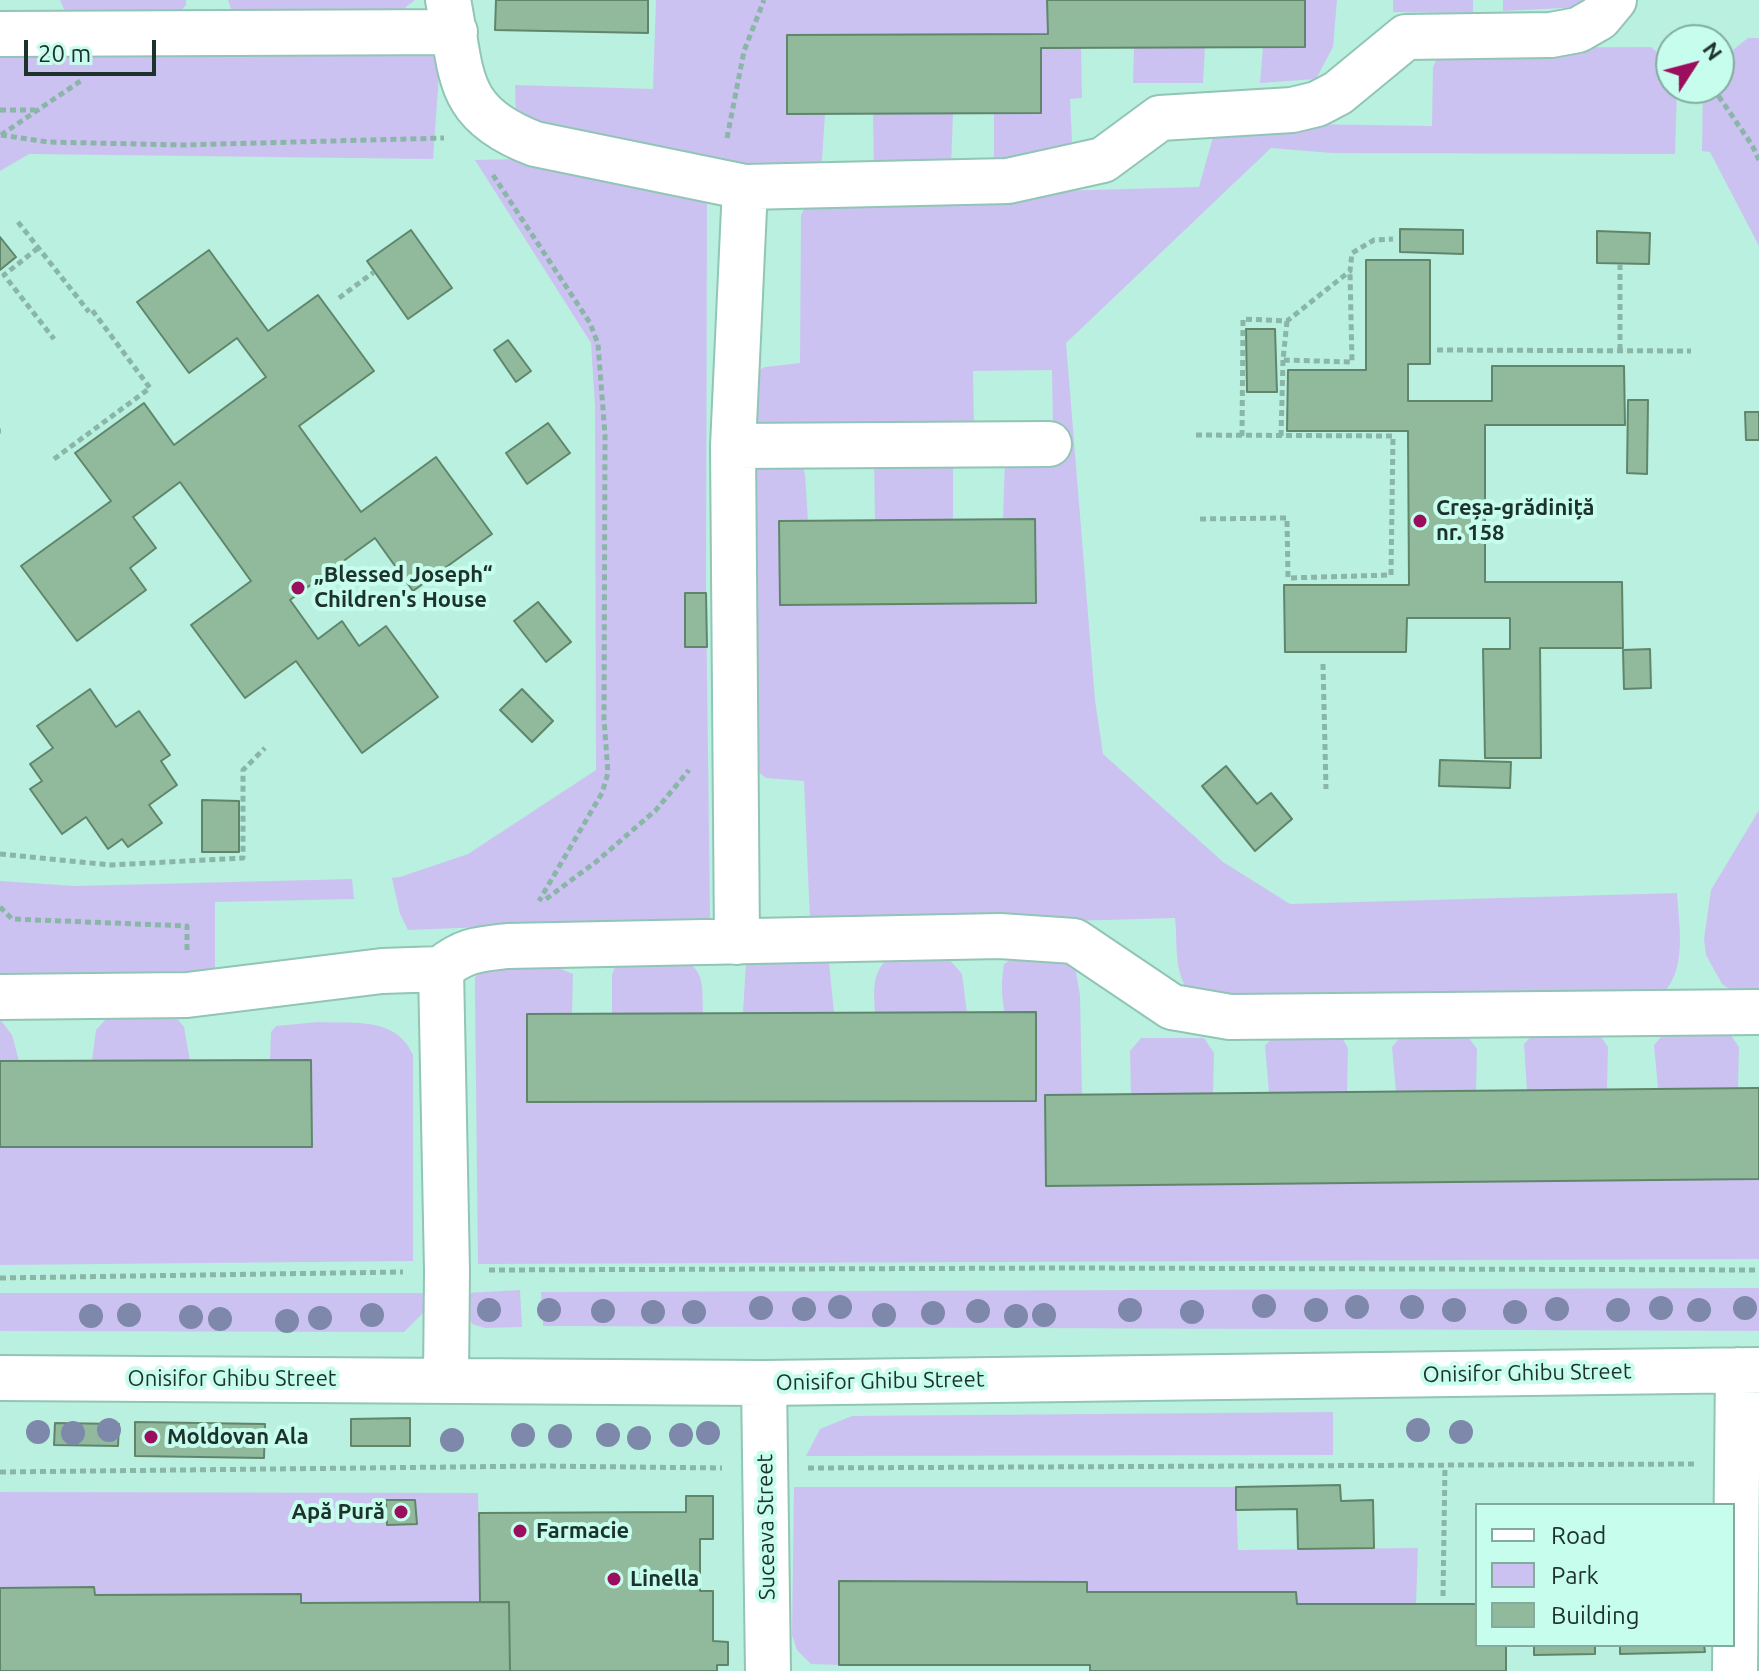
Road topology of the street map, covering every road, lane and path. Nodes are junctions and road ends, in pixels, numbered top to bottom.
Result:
1 (764, 0) edge
2 (1614, 0) edge
3 (452, 16) edge
4 (0, 34) edge
5 (87, 76) dead end
6 (1724, 104) edge
7 (0, 110) edge
8 (38, 110) junction
9 (1, 135) edge
10 (459, 138) dead end
11 (1759, 160) edge
12 (485, 163) dead end
13 (734, 186) junction
14 (18, 222) dead end
15 (1393, 239) dead end
16 (38, 248) junction
17 (1620, 264) dead end
18 (1350, 271) junction
19 (374, 272) dead end
20 (339, 298) dead end
21 (1287, 321) junction
22 (54, 339) dead end
23 (1437, 350) dead end
24 (1620, 350) junction
25 (1691, 351) dead end
26 (1283, 360) junction
27 (1196, 435) dead end
28 (1242, 436) junction
29 (1281, 436) junction
30 (1049, 444) dead end
31 (733, 446) junction
32 (54, 459) dead end
33 (1196, 519) dead end
34 (1323, 664) dead end
35 (265, 748) dead end
36 (697, 761) dead end
37 (1326, 789) dead end
38 (0, 854) edge
39 (0, 907) edge
40 (737, 942) junction
41 (441, 969) junction
42 (187, 995) junction
43 (0, 997) edge
44 (1759, 1012) edge
45 (1759, 1270) edge
46 (447, 1271) junction
47 (0, 1278) edge
48 (1748, 1370) edge
49 (0, 1378) edge
50 (446, 1380) junction
51 (764, 1383) junction
52 (1737, 1464) junction
53 (1445, 1466) junction
54 (765, 1468) junction
55 (0, 1472) edge
56 (1443, 1596) dead end
57 (768, 1671) edge
58 (1735, 1671) edge

1 - 13 path
2 - 13 street
3 - 4 street
3 - 13 street
5 - 8 path
6 - 11 path
7 - 8 path
8 - 9 path
9 - 10 path
12 - 36 path
13 - 31 street
14 - 16 path
15 - 18 path
16 - 22 path
16 - 32 path
17 - 24 path
18 - 21 path
18 - 26 path
19 - 20 path
21 - 26 path
21 - 28 path
23 - 24 path
24 - 25 path
26 - 29 path
27 - 28 path
28 - 29 path
29 - 33 path
30 - 31 street
31 - 40 street
34 - 37 path
35 - 38 path
39 - 42 path
40 - 41 street
40 - 44 street
41 - 42 street
41 - 46 street
42 - 43 street
45 - 46 path
46 - 47 path
46 - 50 street
48 - 51 street, Onisifor Ghibu Street
48 - 52 street
49 - 50 street, Onisifor Ghibu Street
50 - 51 street, Onisifor Ghibu Street
51 - 54 street, Suceava Street
52 - 53 path
52 - 58 street
53 - 54 path
53 - 56 path
54 - 55 path
54 - 57 street, Suceava Street

